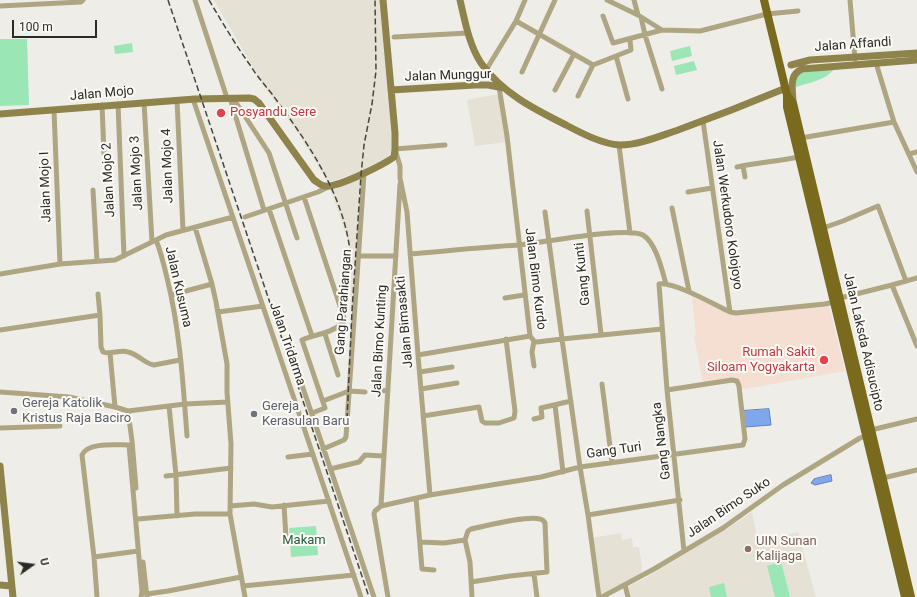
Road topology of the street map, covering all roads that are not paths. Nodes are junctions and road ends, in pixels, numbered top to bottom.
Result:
1 (84, 0) edge
2 (195, 0) edge
3 (383, 0) edge
4 (460, 0) edge
5 (526, 0) edge
6 (555, 0) edge
7 (607, 0) edge
8 (634, 0) edge
9 (764, 0) edge
10 (850, 0) edge
11 (41, 2) edge
12 (0, 6) edge
13 (798, 11) dead end
14 (767, 14) junction
15 (603, 16) dead end
16 (639, 16) junction
17 (516, 21) junction
18 (662, 30) junction
19 (468, 33) junction
20 (539, 34) junction
21 (645, 35) junction
22 (394, 37) dead end
23 (630, 40) junction
24 (917, 53) edge
25 (574, 54) junction
26 (777, 54) junction
27 (616, 56) junction
28 (917, 60) edge
29 (855, 61) junction
30 (876, 63) junction
31 (593, 64) junction
32 (791, 65) junction
33 (811, 67) junction
34 (486, 70) junction
35 (522, 72) dead end
36 (783, 79) junction
37 (502, 87) junction
38 (662, 89) dead end
39 (391, 90) junction
40 (555, 90) dead end
41 (786, 92) junction
42 (578, 96) dead end
43 (230, 98) junction
44 (193, 99) junction
45 (628, 99) dead end
46 (177, 100) junction
47 (144, 102) junction
48 (793, 103) junction
49 (118, 104) junction
50 (102, 105) junction
51 (54, 110) junction
52 (0, 114) edge
53 (703, 121) junction
54 (894, 122) junction
55 (801, 138) junction
56 (445, 145) dead end
57 (619, 145) junction
58 (395, 149) junction
59 (917, 152) edge
60 (104, 154) dead end
61 (909, 154) junction
62 (799, 156) junction
63 (744, 166) junction
64 (737, 167) dead end
65 (917, 172) edge
66 (364, 174) junction
67 (745, 177) dead end
68 (400, 178) junction
69 (329, 186) junction
70 (712, 188) junction
71 (93, 190) dead end
72 (688, 192) dead end
73 (304, 197) junction
74 (813, 200) junction
75 (286, 202) junction
76 (672, 208) dead end
77 (266, 209) junction
78 (587, 211) dead end
79 (545, 212) dead end
80 (233, 216) junction
81 (245, 217) dead end
82 (195, 227) junction
83 (823, 228) junction
84 (183, 230) junction
85 (630, 233) junction
86 (590, 235) junction
87 (298, 238) dead end
88 (154, 241) junction
89 (549, 241) junction
90 (519, 245) junction
91 (410, 254) junction
92 (124, 256) junction
93 (358, 256) junction
94 (396, 256) junction
95 (96, 261) junction
96 (60, 264) junction
97 (0, 274) edge
98 (917, 278) edge
99 (906, 280) junction
100 (212, 284) junction
101 (666, 284) junction
102 (892, 286) junction
103 (689, 291) junction
104 (98, 294) dead end
105 (171, 295) junction
106 (524, 295) junction
107 (505, 298) dead end
108 (837, 300) junction
109 (263, 306) junction
110 (218, 312) junction
111 (730, 312) junction
112 (100, 315) junction
113 (662, 329) junction
114 (0, 330) edge
115 (325, 334) junction
116 (601, 334) junction
117 (312, 336) junction
118 (530, 336) junction
119 (506, 339) junction
120 (562, 339) junction
121 (534, 341) junction
122 (917, 346) edge
123 (110, 353) junction
124 (418, 355) junction
125 (180, 360) junction
126 (534, 366) dead end
127 (452, 368) dead end
128 (420, 372) junction
129 (338, 374) dead end
130 (457, 383) dead end
131 (602, 384) dead end
132 (302, 385) dead end
133 (422, 389) junction
134 (374, 390) dead end
135 (667, 390) junction
136 (349, 391) junction
137 (388, 391) junction
138 (0, 392) edge
139 (365, 392) dead end
140 (323, 401) junction
141 (571, 401) junction
142 (228, 402) junction
143 (185, 404) junction
144 (555, 405) junction
145 (169, 406) junction
146 (115, 407) junction
147 (128, 411) junction
148 (312, 413) junction
149 (423, 416) junction
150 (534, 419) dead end
151 (917, 419) edge
152 (60, 426) dead end
153 (0, 428) edge
154 (869, 433) junction
155 (187, 436) dead end
156 (323, 449) junction
157 (313, 454) junction
158 (675, 454) junction
159 (383, 456) junction
160 (288, 457) dead end
161 (612, 462) junction
162 (0, 466) edge
163 (580, 467) junction
164 (231, 468) junction
165 (330, 469) junction
166 (917, 470) edge
167 (564, 472) junction
168 (176, 475) junction
169 (166, 476) dead end
170 (883, 478) junction
171 (430, 495) junction
172 (416, 498) junction
173 (680, 500) junction
174 (329, 501) junction
175 (284, 505) junction
176 (230, 506) junction
177 (381, 506) junction
178 (230, 514) junction
179 (588, 515) junction
180 (177, 516) junction
181 (138, 519) junction
182 (286, 538) dead end
183 (465, 540) junction
184 (420, 542) junction
185 (138, 551) junction
186 (684, 551) junction
187 (94, 557) junction
188 (434, 570) dead end
189 (534, 574) junction
190 (354, 575) junction
191 (241, 577) junction
192 (471, 582) junction
193 (0, 585) edge
194 (625, 585) junction
195 (11, 586) junction
196 (243, 586) junction
197 (147, 595) edge
198 (13, 597) edge
199 (97, 597) edge
200 (141, 597) edge
201 (245, 597) edge
202 (360, 597) edge
203 (374, 597) edge
204 (388, 597) edge
205 (472, 597) edge
206 (537, 597) edge
207 (599, 597) edge
208 (602, 597) edge
209 (628, 597) edge
210 (904, 597) edge
211 (911, 597) edge

1 - 11 street
2 - 43 street
3 - 39 street
4 - 19 street
5 - 17 street
6 - 20 street
7 - 16 street
8 - 16 street
9 - 14 main road, Jalan Laksda Adisucipto
10 - 29 street
11 - 12 street
13 - 14 street
14 - 18 street
14 - 26 main road, Jalan Laksda Adisucipto
15 - 23 street
16 - 18 street
16 - 21 street
17 - 20 street
17 - 34 street
18 - 21 street
19 - 22 street
19 - 34 street
20 - 25 street
20 - 35 street
21 - 23 street
21 - 38 street
23 - 27 street
24 - 29 street, Jalan Affandi
25 - 31 street
25 - 40 street
26 - 32 street
26 - 36 main road, Jalan Laksda Adisucipto
27 - 31 street
27 - 45 street
28 - 30 street, Jalan Affandi
29 - 30 street, Jalan Affandi
29 - 32 street, Jalan Affandi
29 - 33 street, Jalan Affandi
30 - 54 street
31 - 42 street
32 - 33 street
32 - 36 street
33 - 48 street
34 - 37 street
36 - 41 main road, Jalan Laksda Adisucipto
37 - 39 street, Jalan Munggur
37 - 57 street, Jalan Munggur
37 - 90 street, Jalan Bimo Kurdo
39 - 58 street, Jalan Munggur
41 - 48 main road, Jalan Laksda Adisucipto
41 - 53 street, Jalan Munggur
41 - 62 main road, Jalan Laksda Adisucipto
43 - 44 street, Jalan Mojo
43 - 69 street
43 - 75 street
43 - 77 street
44 - 46 street, Jalan Mojo
44 - 80 street, Jalan Tridarma
46 - 47 street, Jalan Mojo
46 - 84 street, Jalan Mojo 4
47 - 49 street, Jalan Mojo
47 - 88 street, Jalan Mojo 3
48 - 55 main road, Jalan Laksda Adisucipto
49 - 50 street, Jalan Mojo
49 - 92 street, Jalan Mojo 2
50 - 51 street, Jalan Mojo
50 - 60 street
51 - 52 street, Jalan Mojo
51 - 96 street, Jalan Mojo I
53 - 57 street, Jalan Munggur
53 - 70 street, Jalan Werkudoro Kolojoyo
54 - 55 street
54 - 61 street
55 - 74 main road, Jalan Laksda Adisucipto
56 - 58 street
57 - 85 street
58 - 66 street
58 - 68 street, Jalan Bimasakti
59 - 61 street
61 - 65 street
62 - 63 street
62 - 74 main road, Jalan Laksda Adisucipto
63 - 64 street
63 - 67 street
66 - 69 street
66 - 93 street, Gang Parahiangan
68 - 91 street, Jalan Bimasakti
68 - 94 street, Jalan Bimo Kunting
69 - 73 street
70 - 72 street
70 - 111 street, Jalan Werkudoro Kolojoyo
71 - 95 street
73 - 75 street
73 - 115 street
74 - 83 main road, Jalan Laksda Adisucipto
74 - 108 main road, Jalan Laksda Adisucipto
75 - 77 street
75 - 87 street
76 - 103 street
77 - 81 street
77 - 117 street
78 - 86 street, Gang Kunti
79 - 89 street
80 - 82 street
80 - 109 street, Jalan Tridarma
82 - 84 street
82 - 100 street
83 - 99 street
83 - 108 main road, Jalan Laksda Adisucipto
84 - 88 street
85 - 86 street
85 - 101 street
86 - 89 street
86 - 116 street, Gang Kunti
88 - 92 street, Jalan Kusuma
88 - 105 street, Jalan Kusuma
89 - 90 street
89 - 120 street
90 - 91 street
90 - 106 street, Jalan Bimo Kurdo
91 - 124 street, Jalan Bimasakti
92 - 95 street, Jalan Kusuma
93 - 94 street
93 - 136 street, Gang Parahiangan
94 - 137 street, Jalan Bimo Kunting
95 - 96 street, Jalan Kusuma
96 - 97 street, Jalan Kusuma
98 - 99 street
99 - 102 street
100 - 105 street
100 - 110 street
101 - 103 street
101 - 113 street, Gang Nangka
102 - 108 street
102 - 122 street
103 - 111 street
104 - 112 street
105 - 125 street, Jalan Kusuma
106 - 107 street
106 - 118 street, Jalan Bimo Kurdo
108 - 111 street
108 - 154 main road, Jalan Laksda Adisucipto
109 - 110 street
109 - 157 street, Jalan Tridarma
110 - 142 street
112 - 114 street
112 - 123 street
113 - 116 street
113 - 135 street, Gang Nangka
115 - 117 street
115 - 129 street
116 - 120 street
117 - 140 street
118 - 119 street
118 - 121 street, Jalan Bimo Kurdo
119 - 124 street
119 - 149 street
120 - 121 street, Jalan Bimo Kurdo
120 - 141 street, Jalan Bimo Kurdo
121 - 126 street
123 - 125 street
123 - 146 street
124 - 128 street, Jalan Bimasakti
125 - 143 street, Jalan Kusuma
127 - 128 street
128 - 133 street, Jalan Bimasakti
130 - 133 street
131 - 161 street
132 - 148 street
133 - 149 street, Jalan Bimasakti
134 - 137 street
135 - 158 street, Gang Nangka
135 - 158 street, Gang Turi
136 - 139 street
136 - 140 street
136 - 156 street, Gang Parahiangan
137 - 159 street, Jalan Bimo Kunting
138 - 146 street
140 - 148 street
141 - 144 street
141 - 163 street, Jalan Bimo Kurdo
142 - 143 street
142 - 164 street
143 - 145 street
143 - 155 street, Jalan Kusuma
144 - 150 street
144 - 167 street
145 - 147 street
145 - 168 street
146 - 147 street
147 - 181 street
148 - 156 street
149 - 171 street, Jalan Bimasakti
151 - 154 street, Jalan Bimo Suko
152 - 153 street
154 - 170 main road, Jalan Laksda Adisucipto
154 - 186 street, Jalan Bimo Suko
154 - 210 main road, Jalan Laksda Adisucipto
156 - 165 street
157 - 160 street
157 - 174 street, Jalan Tridarma
158 - 161 street, Gang Turi
158 - 173 street, Gang Nangka
159 - 165 street
159 - 177 street, Jalan Bimo Kunting
161 - 163 street, Gang Turi
162 - 195 street
163 - 167 street
163 - 179 street, Jalan Bimo Kurdo
164 - 168 street
164 - 176 street
165 - 203 street
166 - 170 street
167 - 171 street
168 - 169 street
168 - 180 street
170 - 211 main road, Jalan Laksda Adisucipto
171 - 172 street
172 - 177 street
172 - 184 street
173 - 179 street
173 - 186 street, Gang Nangka
174 - 175 street
174 - 190 street, Jalan Tridarma
175 - 176 street
175 - 182 street
176 - 178 street
177 - 204 street, Jalan Bimo Kunting
178 - 180 street
178 - 191 street
179 - 207 street, Jalan Bimo Kurdo
180 - 181 street
181 - 197 street
183 - 184 street
183 - 189 street
183 - 192 street
184 - 188 street
185 - 187 street
185 - 187 street
185 - 200 street
186 - 194 street, Jalan Bimo Suko
187 - 199 street
189 - 192 street
189 - 206 street
190 - 196 street
190 - 202 street, Jalan Tridarma
191 - 196 street
191 - 197 street
192 - 205 street
193 - 195 street
194 - 208 street, Jalan Bimo Suko
194 - 209 street
195 - 198 street
196 - 201 street

